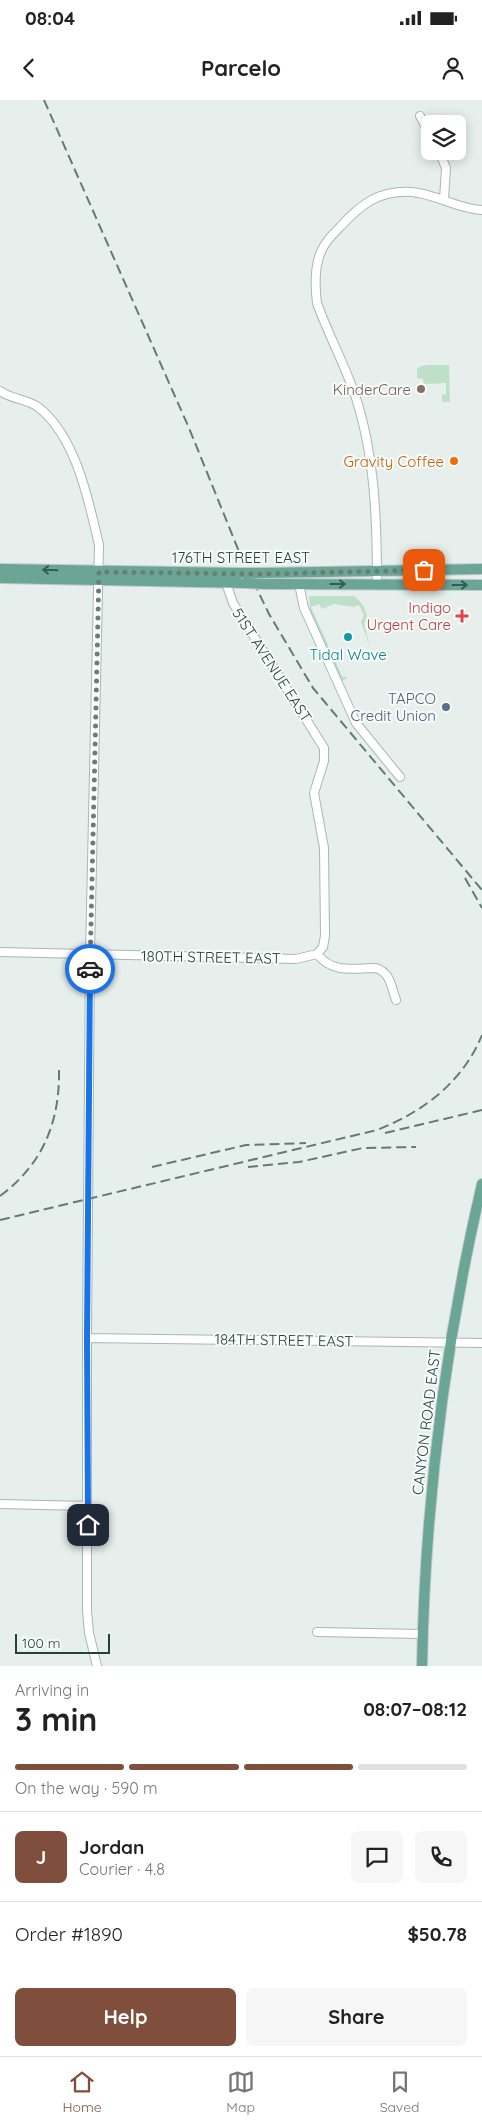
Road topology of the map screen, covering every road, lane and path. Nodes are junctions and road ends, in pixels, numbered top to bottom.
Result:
1 (443, 160) edge
2 (444, 200) junction
3 (482, 210) edge
4 (339, 215) dead end
5 (346, 221) junction
6 (0, 391) edge
7 (0, 569) edge
8 (482, 569) edge
9 (376, 571) junction
10 (99, 576) junction
11 (0, 578) edge
12 (226, 583) junction
13 (299, 584) junction
14 (376, 584) junction
15 (482, 585) edge
16 (400, 777) dead end
17 (0, 952) edge
18 (90, 954) junction
19 (317, 954) junction
20 (396, 1000) dead end
21 (482, 1184) edge
22 (87, 1338) junction
23 (451, 1343) junction
24 (482, 1343) edge
25 (0, 1504) edge
26 (88, 1506) junction
27 (317, 1632) dead end
28 (422, 1634) junction
29 (96, 1666) edge
30 (422, 1666) edge

1 - 2 street
2 - 3 street
2 - 5 street
4 - 5 street
5 - 9 street
6 - 10 street
10 -> 7 main road, 176TH STREET EAST
8 - 9 main road, 176TH STREET EAST
9 - 10 main road, 176TH STREET EAST, bridge
9 - 14 street
10 - 11 main road, 176TH STREET EAST
10 - 12 main road, 176TH STREET EAST
10 - 18 street
12 - 13 main road, 176TH STREET EAST, bridge
12 - 19 street, 51ST AVENUE EAST
13 -> 14 main road, 176TH STREET EAST
13 - 16 street
14 -> 15 main road, 176TH STREET EAST
17 - 18 street, 180TH STREET EAST
18 - 19 street, 180TH STREET EAST
18 - 22 street
19 - 20 street
21 - 23 main road, CANYON ROAD EAST
22 - 23 street, 184TH STREET EAST
22 - 26 street
23 - 24 street, 184TH STREET EAST
23 - 28 main road, CANYON ROAD EAST
25 - 26 street
26 - 29 street
27 - 28 street
28 - 30 main road, CANYON ROAD EAST

